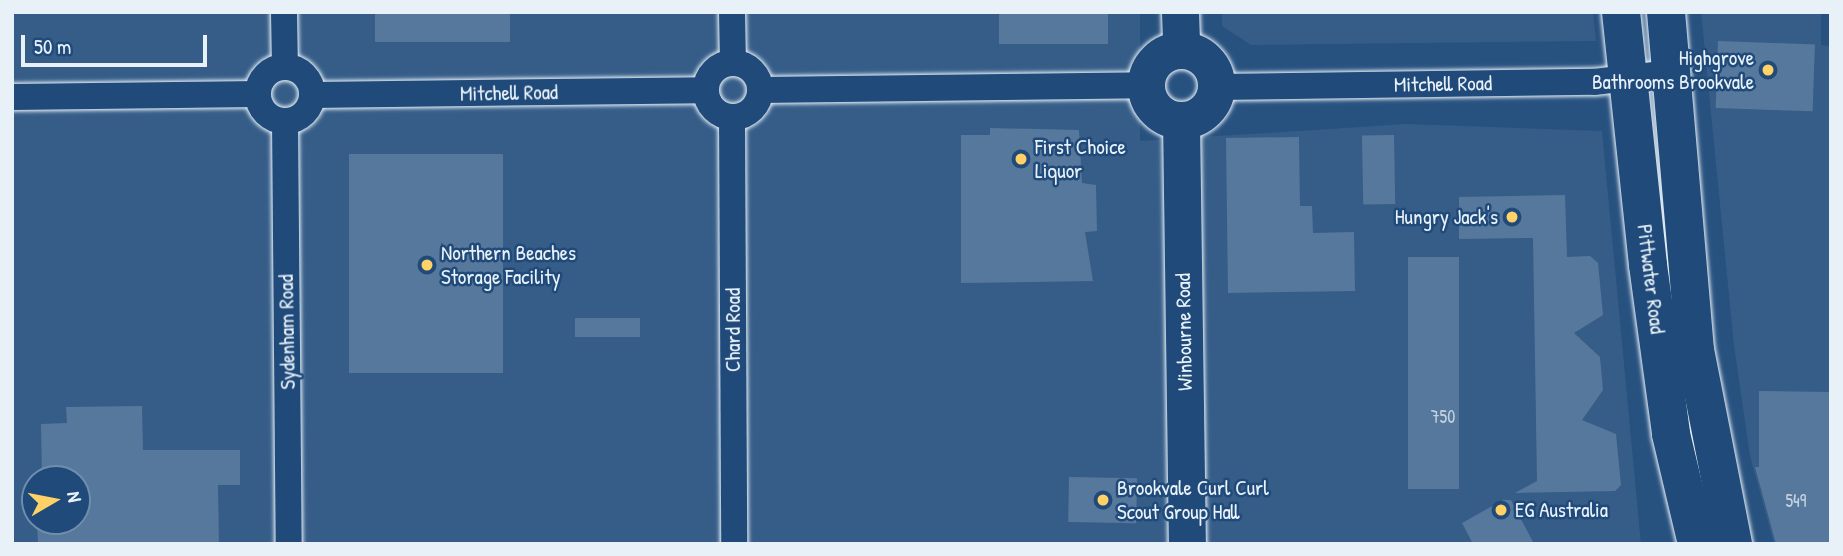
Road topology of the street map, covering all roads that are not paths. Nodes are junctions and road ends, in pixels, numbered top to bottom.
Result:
1 (284, 12) edge
2 (732, 12) edge
3 (1180, 12) edge
4 (1621, 12) edge
5 (1665, 12) edge
6 (1181, 50) junction
7 (733, 62) junction
8 (285, 67) junction
9 (1671, 73) junction
10 (1628, 79) junction
11 (1146, 85) junction
12 (1216, 87) junction
13 (706, 90) junction
14 (760, 90) junction
15 (258, 94) junction
16 (312, 95) junction
17 (12, 97) edge
18 (732, 117) junction
19 (1181, 120) junction
20 (285, 121) junction
21 (289, 544) edge
22 (734, 544) edge
23 (1187, 544) edge
24 (1697, 544) edge
25 (1733, 544) edge

1 - 8 street
2 - 7 street
3 - 6 main road
4 - 10 highway, Pittwater Road
5 - 9 highway, Pittwater Road
6 - 11 main road
6 - 12 main road
7 - 13 street
7 - 14 street
8 - 15 street
8 - 16 street
9 - 10 street, Mitchell Road
9 - 25 highway, Pittwater Road
10 - 12 street, Mitchell Road
10 - 24 highway, Pittwater Road
11 - 14 street
11 - 19 main road
12 - 19 main road
13 - 16 street, Mitchell Road
13 - 18 street
14 - 18 street
15 - 17 street
15 - 20 street
16 - 20 street
18 - 22 street, Chard Road
19 - 23 main road, Winbourne Road
20 - 21 street, Sydenham Road

